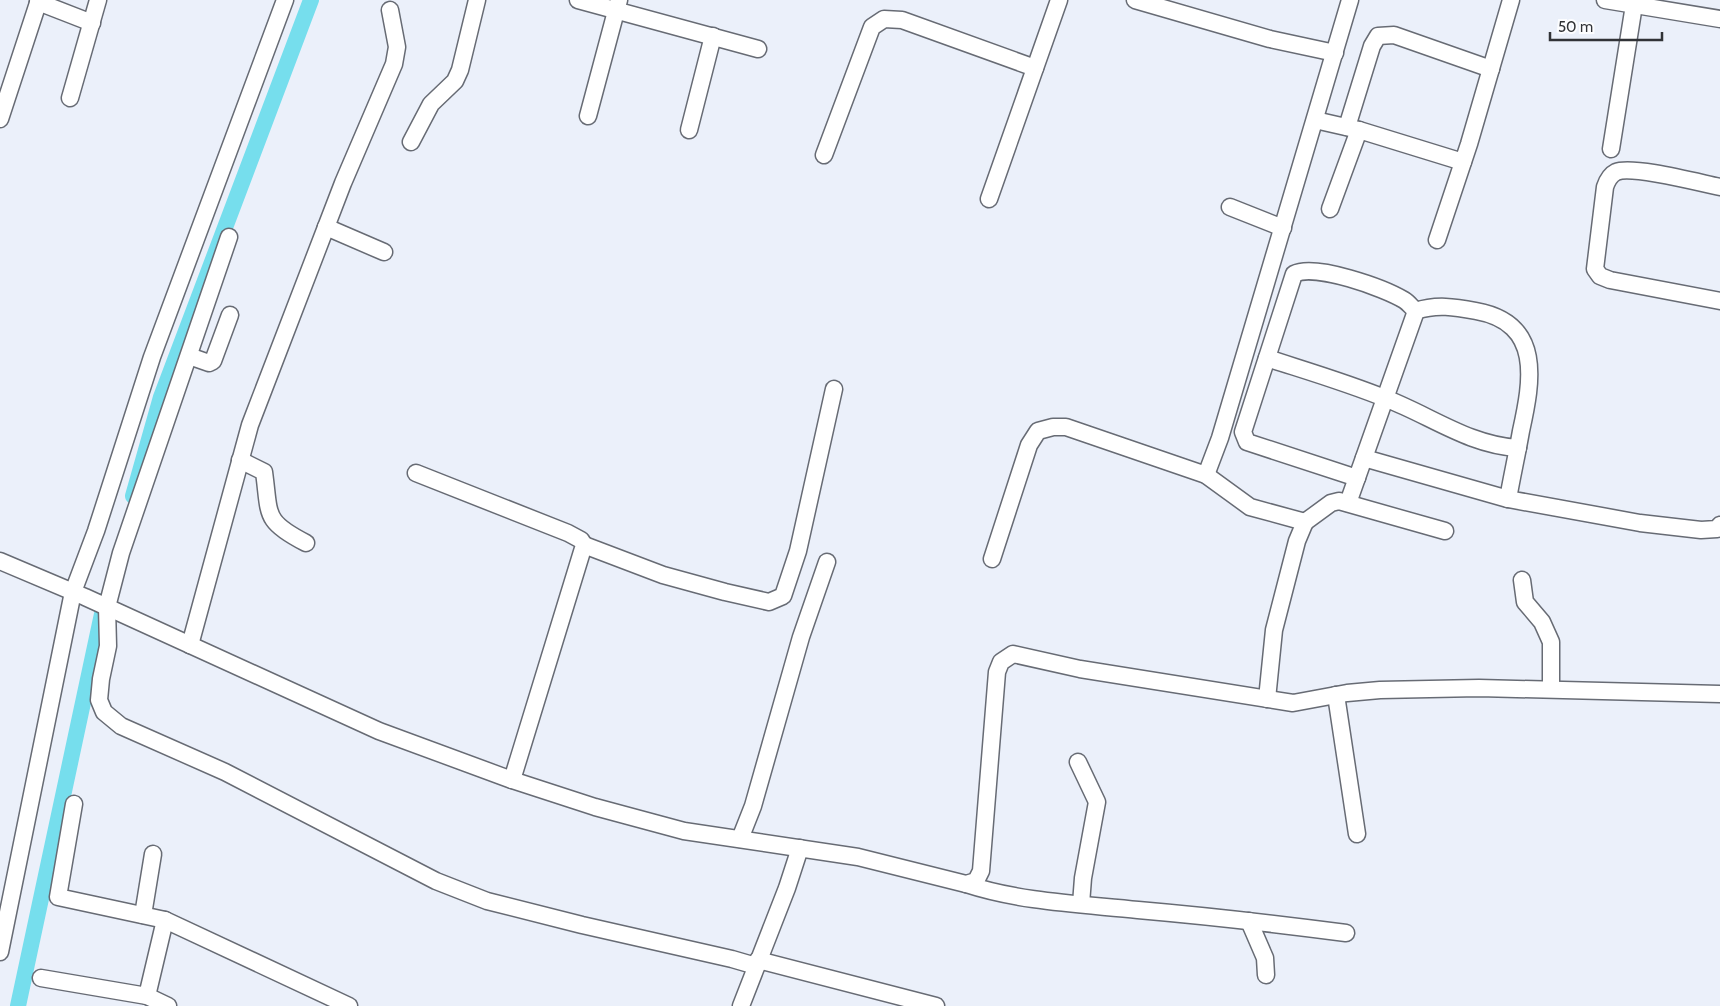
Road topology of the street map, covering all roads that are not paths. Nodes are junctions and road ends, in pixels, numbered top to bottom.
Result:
1 (98, 0) edge
2 (285, 0) edge
3 (477, 0) edge
4 (578, 0) edge
5 (1059, 0) edge
6 (1135, 0) edge
7 (1350, 0) edge
8 (1511, 0) edge
9 (1605, 0) edge
10 (39, 1) edge
11 (618, 5) edge
12 (1634, 5) junction
13 (390, 10) dead end
14 (1720, 20) edge
15 (92, 24) junction
16 (713, 36) junction
17 (758, 49) dead end
18 (1334, 53) junction
19 (1036, 68) junction
20 (1491, 69) junction
21 (70, 98) dead end
22 (588, 116) dead end
23 (0, 119) edge
24 (1315, 120) junction
25 (1353, 128) junction
26 (689, 130) dead end
27 (411, 142) dead end
28 (1611, 149) dead end
29 (824, 155) dead end
30 (1463, 162) junction
31 (1720, 187) edge
32 (989, 199) dead end
33 (1230, 207) dead end
34 (1330, 210) dead end
35 (326, 227) junction
36 (1283, 228) junction
37 (229, 237) dead end
38 (1437, 240) dead end
39 (384, 252) dead end
40 (1720, 301) edge
41 (1416, 311) junction
42 (230, 315) dead end
43 (189, 356) junction
44 (1267, 358) junction
45 (834, 388) dead end
46 (1385, 398) junction
47 (1518, 448) junction
48 (1364, 458) junction
49 (240, 460) junction
50 (416, 473) dead end
51 (1206, 475) junction
52 (1357, 478) junction
53 (1508, 499) junction
54 (1348, 502) junction
55 (1305, 522) junction
56 (1720, 525) edge
57 (1445, 531) dead end
58 (306, 543) dead end
59 (584, 545) junction
60 (992, 559) dead end
61 (0, 561) edge
62 (827, 562) dead end
63 (1522, 580) dead end
64 (79, 594) junction
65 (106, 607) junction
66 (190, 645) junction
67 (1551, 689) junction
68 (1720, 694) edge
69 (1336, 695) junction
70 (1267, 699) junction
71 (1078, 762) dead end
72 (512, 780) junction
73 (74, 804) dead end
74 (1357, 834) dead end
75 (740, 839) junction
76 (800, 848) junction
77 (153, 854) dead end
78 (966, 884) junction
79 (1081, 904) junction
80 (143, 915) junction
81 (165, 920) junction
82 (1248, 921) junction
83 (1346, 933) dead end
84 (0, 952) edge
85 (757, 963) junction
86 (1266, 975) dead end
87 (41, 978) dead end
88 (147, 996) junction
89 (168, 1006) edge
90 (350, 1006) edge
91 (741, 1006) edge
92 (936, 1006) edge

1 - 15 street
2 - 64 street
3 - 27 street
4 - 11 street
5 - 19 street
6 - 18 street
7 - 18 street
8 - 20 street
9 - 12 street
10 - 15 street
10 - 23 street
11 - 16 street
11 - 22 street
12 - 14 street
12 - 28 street
13 - 35 street
15 - 21 street
16 - 17 street
16 - 26 street
18 - 24 street
19 - 29 street
19 - 32 street
20 - 25 street
20 - 30 street
24 - 25 street
24 - 36 street
25 - 30 street
25 - 34 street
30 - 38 street
31 - 40 street
33 - 36 street
35 - 39 street
35 - 49 street
36 - 51 street
37 - 43 street
41 - 44 street
41 - 46 street
41 - 47 street
42 - 43 street
43 - 65 street
44 - 46 street
44 - 52 street
45 - 59 street
46 - 47 street
46 - 48 street
47 - 53 street
48 - 52 street
48 - 53 street
49 - 58 street
49 - 66 street
50 - 59 street
51 - 55 street
51 - 60 street
52 - 54 street
53 - 56 street
54 - 55 street
54 - 57 street
55 - 70 street
59 - 72 street
61 - 64 street
62 - 75 street
63 - 67 street
64 - 65 street
64 - 84 street
65 - 66 street
65 - 85 street
66 - 72 street
67 - 68 street
67 - 69 street
69 - 70 street
69 - 74 street
70 - 78 street
71 - 79 street
72 - 75 street
73 - 80 street
75 - 76 street
76 - 78 street
76 - 85 street
77 - 80 street
78 - 79 street
79 - 82 street
80 - 81 street
81 - 88 street
81 - 90 street
82 - 83 street
82 - 86 street
85 - 91 street
85 - 92 street
87 - 88 street
88 - 89 street

